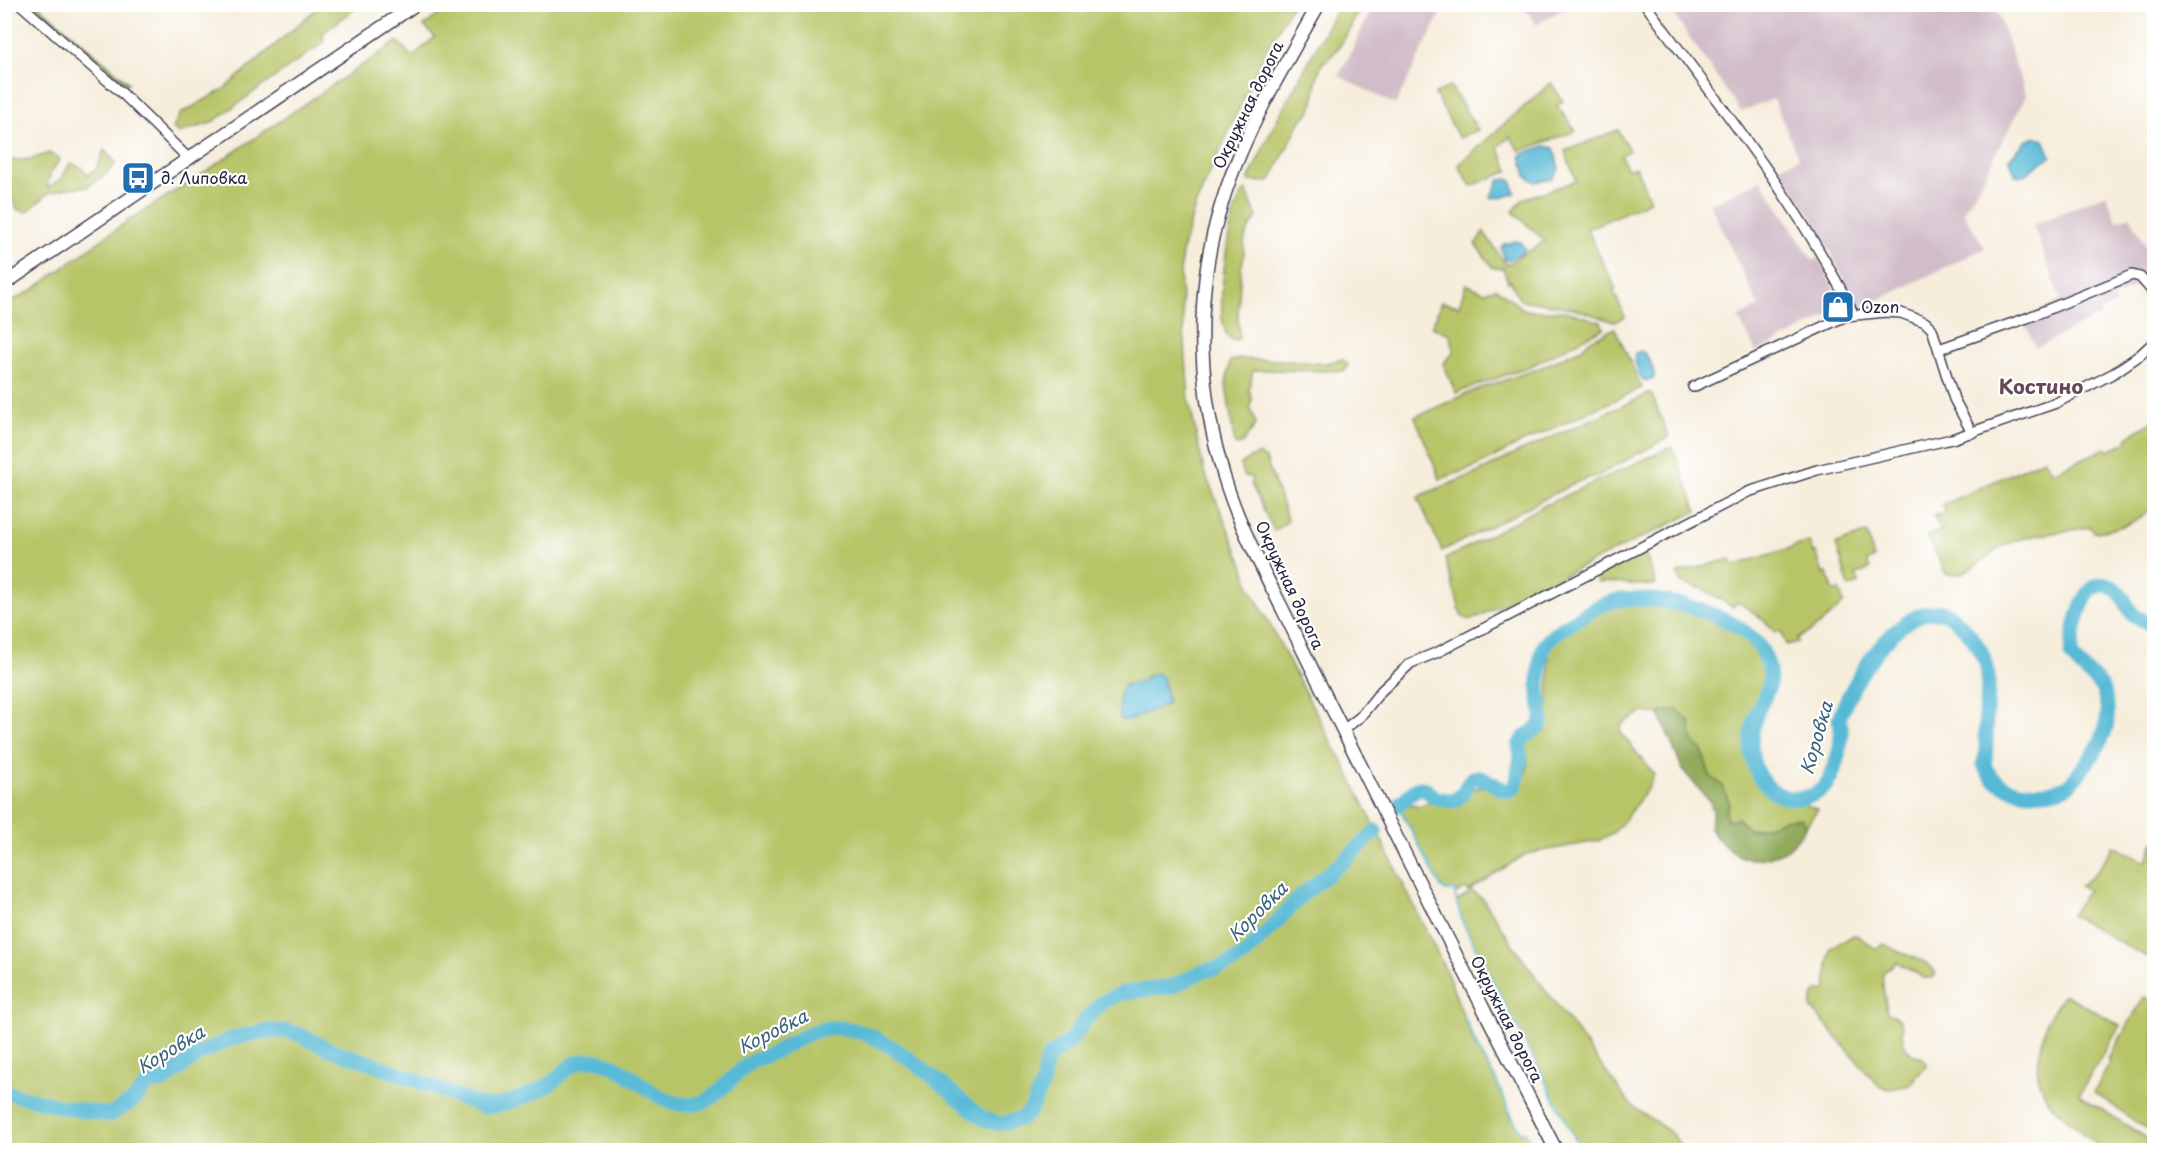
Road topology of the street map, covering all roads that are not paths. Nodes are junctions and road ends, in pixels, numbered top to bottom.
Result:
1 (20, 4) edge
2 (416, 4) edge
3 (1318, 4) edge
4 (1645, 4) edge
5 (189, 159) junction
6 (4, 284) edge
7 (2154, 293) edge
8 (1854, 315) junction
9 (2154, 342) edge
10 (1938, 349) junction
11 (1693, 387) dead end
12 (1972, 433) junction
13 (1343, 730) junction
14 (1556, 1150) edge

1 - 5 street
2 - 5 main road
3 - 13 main road, Окружная дорога
4 - 8 street
5 - 6 main road
7 - 10 street
8 - 10 street
8 - 11 street
9 - 12 street
10 - 12 street
12 - 13 street
13 - 14 main road, Окружная дорога

